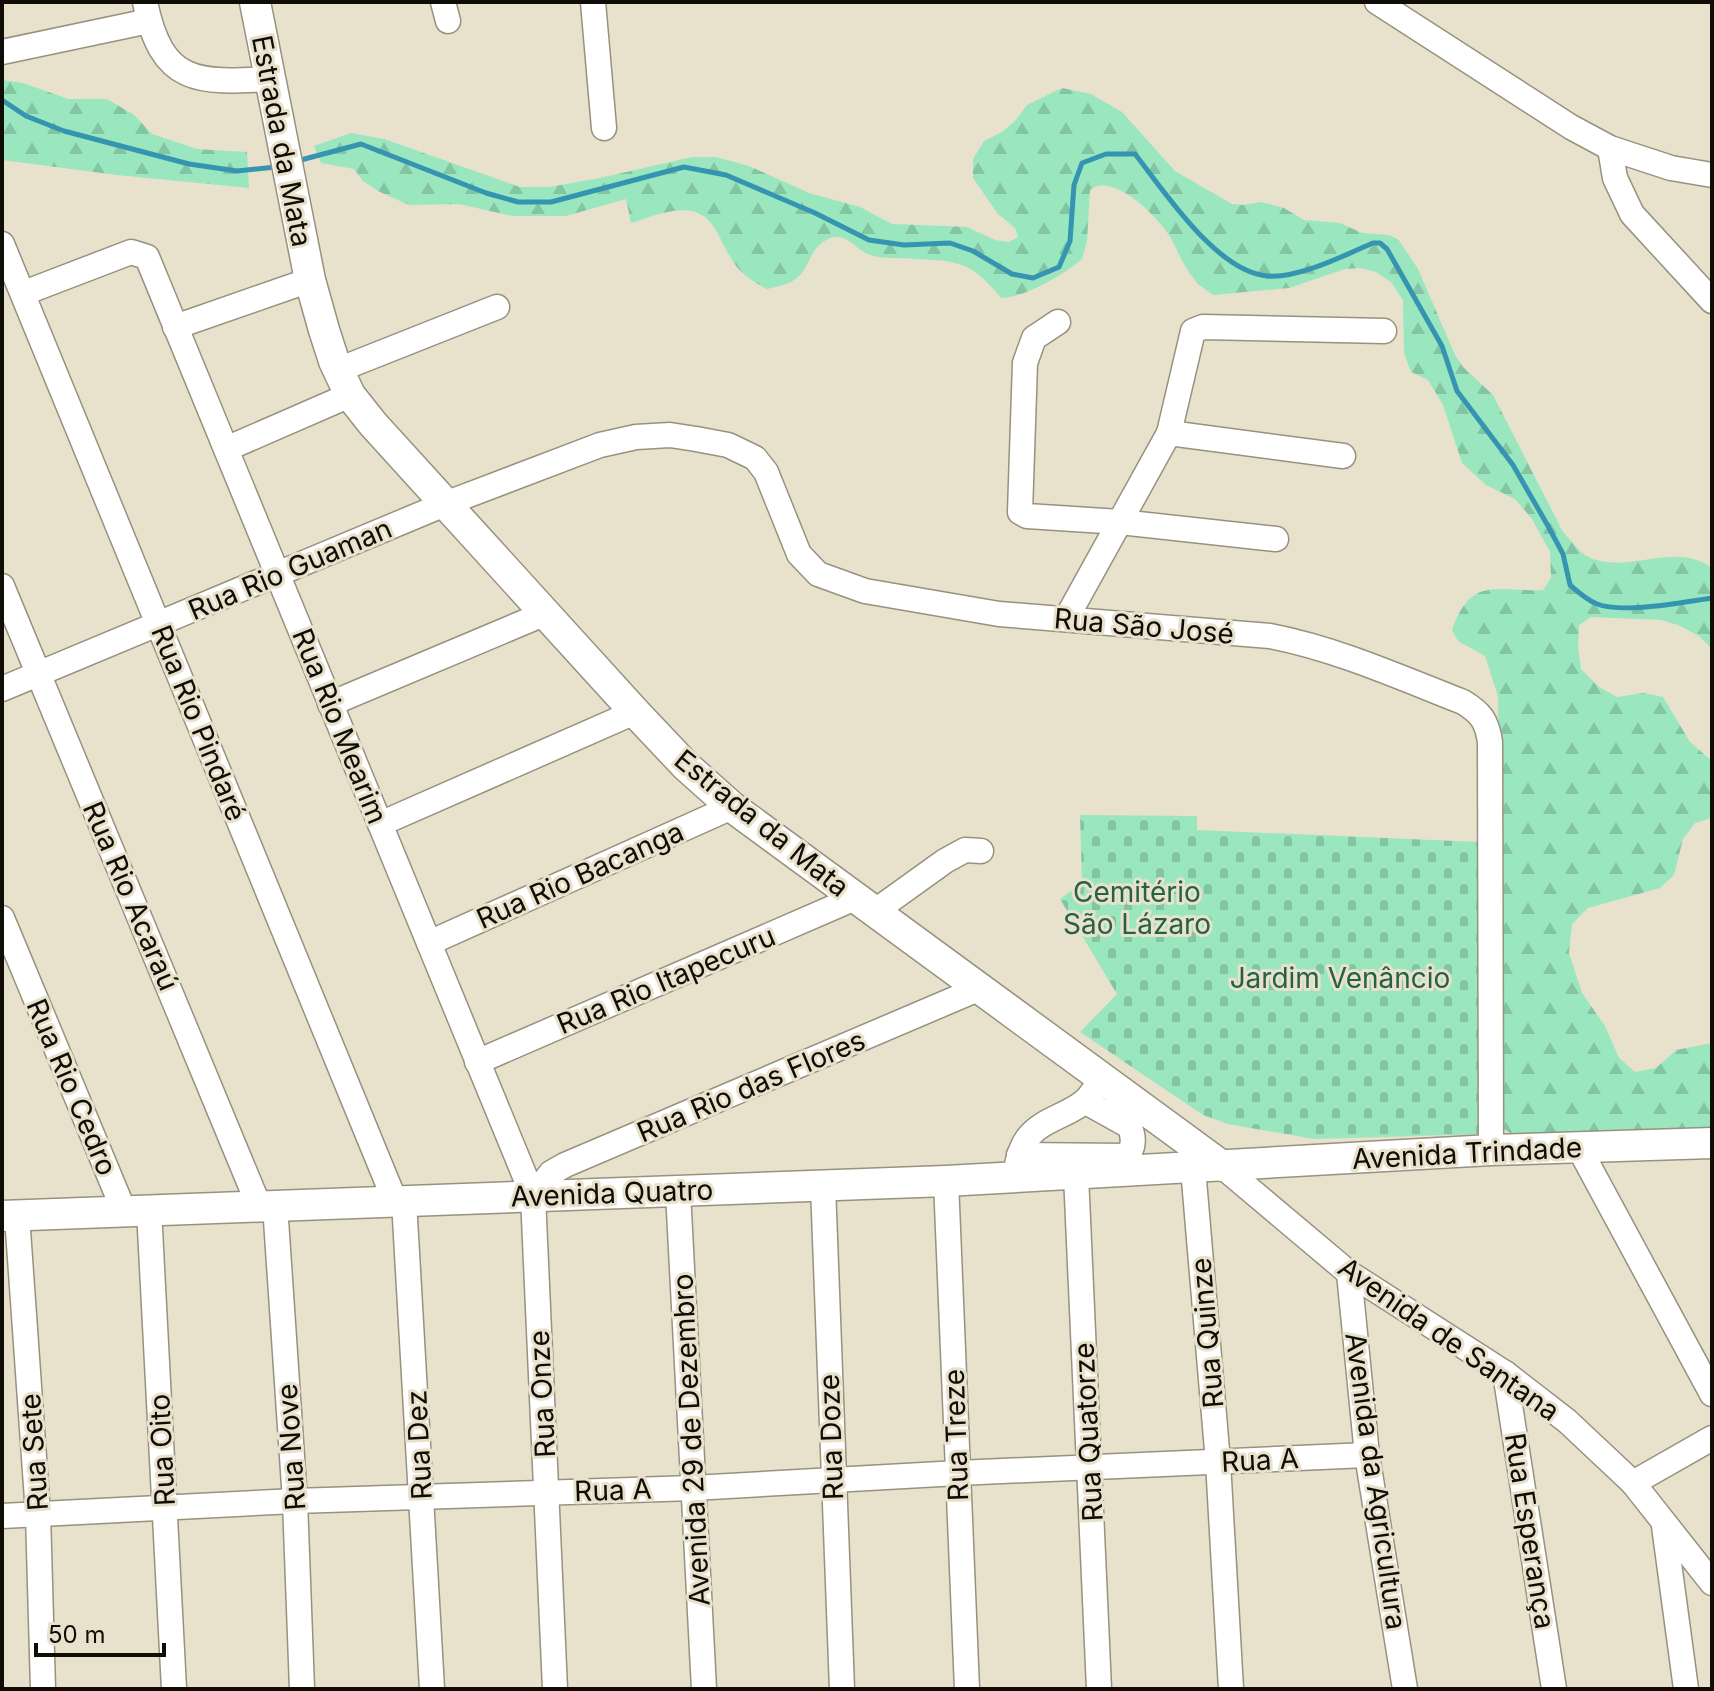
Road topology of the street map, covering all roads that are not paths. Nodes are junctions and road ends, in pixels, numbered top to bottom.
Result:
1 (255, 2) edge
2 (593, 2) edge
3 (1377, 2) edge
4 (147, 11) edge
5 (2, 52) edge
6 (271, 79) junction
7 (604, 128) dead end
8 (1610, 148) junction
9 (1712, 175) edge
10 (2, 244) edge
11 (310, 280) junction
12 (24, 293) junction
13 (1712, 301) edge
14 (497, 307) dead end
15 (1058, 322) dead end
16 (175, 327) junction
17 (1384, 331) dead end
18 (344, 382) junction
19 (1169, 433) junction
20 (226, 449) junction
21 (1343, 456) dead end
22 (445, 504) junction
23 (1120, 522) junction
24 (1276, 539) dead end
25 (277, 574) junction
26 (2, 586) edge
27 (546, 613) junction
28 (1066, 619) junction
29 (159, 624) junction
30 (39, 674) junction
31 (2, 689) edge
32 (330, 704) junction
33 (635, 712) junction
34 (732, 807) junction
35 (380, 824) junction
36 (981, 851) dead end
37 (864, 905) junction
38 (2, 918) edge
39 (429, 943) junction
40 (978, 989) junction
41 (477, 1062) junction
42 (1093, 1090) junction
43 (1712, 1143) edge
44 (1579, 1148) junction
45 (1491, 1150) junction
46 (1017, 1166) junction
47 (1208, 1167) junction
48 (1076, 1175) junction
49 (946, 1181) junction
50 (823, 1186) junction
51 (678, 1192) junction
52 (533, 1196) junction
53 (400, 1201) junction
54 (267, 1205) junction
55 (136, 1211) junction
56 (10, 1216) edge
57 (1349, 1273) junction
58 (1505, 1373) junction
59 (1712, 1394) edge
60 (1712, 1438) edge
61 (1367, 1455) junction
62 (1218, 1462) junction
63 (1090, 1466) junction
64 (958, 1473) junction
65 (833, 1481) junction
66 (1633, 1483) junction
67 (693, 1488) junction
68 (547, 1492) junction
69 (423, 1498) junction
70 (295, 1501) junction
71 (166, 1507) junction
72 (38, 1514) junction
73 (2, 1516) edge
74 (1664, 1524) junction
75 (1712, 1583) edge
76 (43, 1689) edge
77 (174, 1689) edge
78 (302, 1689) edge
79 (432, 1689) edge
80 (555, 1689) edge
81 (704, 1689) edge
82 (842, 1689) edge
83 (967, 1689) edge
84 (1099, 1689) edge
85 (1231, 1689) edge
86 (1405, 1689) edge
87 (1554, 1689) edge
88 (1686, 1689) edge

1 - 6 main road, Estrada da Mata
2 - 7 street
3 - 8 street
4 - 5 street
4 - 6 street
6 - 11 main road, Estrada da Mata
8 - 9 street
8 - 13 street
10 - 12 street, Rua Rio Pindaré
11 - 16 street, Estrada da Mata
11 - 18 main road, Estrada da Mata
12 - 16 street, Rua Rio Mearim
12 - 29 street, Rua Rio Pindaré
14 - 18 street
15 - 23 street
16 - 20 street, Rua Rio Mearim
17 - 19 street
18 - 20 street
18 - 22 main road, Estrada da Mata
19 - 21 street
19 - 23 street
20 - 25 street, Rua Rio Mearim
22 - 25 street, Rua Rio Guaman
22 - 27 main road, Estrada da Mata
22 - 28 street, Rua São José
23 - 24 street
23 - 28 street
25 - 29 street, Rua Rio Guaman
25 - 32 street, Rua Rio Mearim
26 - 30 street, Rua Rio Acaraú
27 - 32 street
27 - 33 main road, Estrada da Mata
28 - 45 street, Rua São José
29 - 30 street, Rua Rio Guaman
29 - 53 street, Rua Rio Pindaré
30 - 31 street, Rua Rio Guaman
30 - 54 street, Rua Rio Acaraú
32 - 35 street, Rua Rio Mearim
33 - 34 main road, Estrada da Mata
33 - 35 street
34 - 37 main road, Estrada da Mata
34 - 39 street, Rua Rio Bacanga
35 - 39 street, Rua Rio Mearim
36 - 37 street, Rua Rio Itapecuru
37 - 40 main road, Estrada da Mata
37 - 41 street, Rua Rio Itapecuru
38 - 55 street, Rua Rio Cedro
39 - 41 street, Rua Rio Mearim
40 - 42 main road, Estrada da Mata
40 - 52 street, Rua Rio das Flores
41 - 52 street, Rua Rio Mearim
42 - 46 street
42 - 46 street
42 - 47 main road, Estrada da Mata
43 - 44 main road, Avenida Trindade
44 - 45 main road, Avenida Trindade
44 - 59 street
45 - 47 main road, Avenida Trindade
46 - 48 main road, Avenida Quatro
46 - 49 main road, Avenida Quatro
47 - 48 main road, Avenida Quatro
47 - 57 street, Avenida de Santana
47 - 62 street, Rua Quinze
48 - 63 street, Rua Quatorze
49 - 50 main road, Avenida Quatro
49 - 64 street, Rua Treze
50 - 51 main road, Avenida Quatro
50 - 65 street, Rua Doze
51 - 52 main road, Avenida Quatro
51 - 67 street, Avenida 29 de Dezembro
52 - 53 main road, Avenida Quatro
52 - 68 street, Rua Onze
53 - 54 main road, Avenida Quatro
53 - 69 street, Rua Dez
54 - 55 main road, Avenida Quatro
54 - 70 street, Rua Nove
55 - 56 main road, Avenida Quatro
55 - 71 street, Rua Oito
56 - 72 street, Rua Sete
57 - 58 street, Avenida de Santana
57 - 61 street, Avenida da Agricultura
58 - 66 street, Avenida de Santana
58 - 87 street, Rua Esperança
60 - 66 street
61 - 62 street, Rua A
61 - 86 street, Avenida da Agricultura
62 - 63 street, Rua A
62 - 85 street, Rua Quinze
63 - 64 street, Rua A
63 - 84 street, Rua Quatorze
64 - 65 street, Rua A
64 - 83 street, Rua Treze
65 - 67 street, Rua A
65 - 82 street, Rua Doze
66 - 74 street, Avenida de Santana
67 - 68 street, Rua A
67 - 81 street, Avenida 29 de Dezembro
68 - 69 street, Rua A
68 - 80 street, Rua Onze
69 - 70 street, Rua A
69 - 79 street, Rua Dez
70 - 71 street, Rua A
70 - 78 street, Rua Nove
71 - 72 street, Rua A
71 - 77 street, Rua Oito
72 - 73 street, Rua A
72 - 76 street, Rua Sete
74 - 75 street, Avenida de Santana
74 - 88 street, Avenida de Santana

